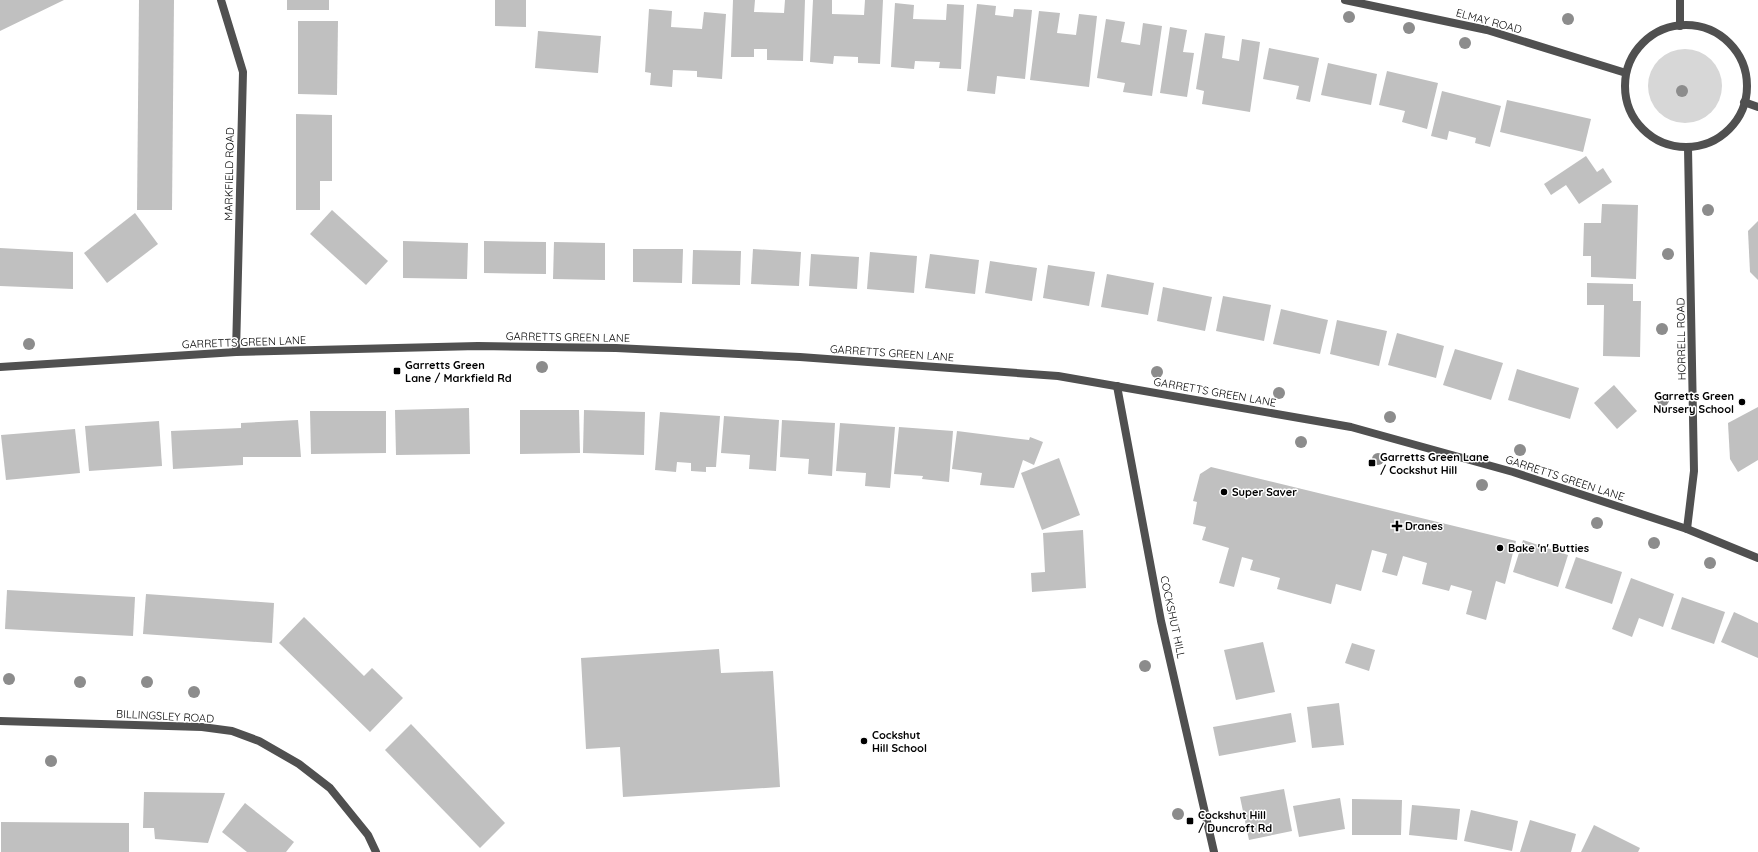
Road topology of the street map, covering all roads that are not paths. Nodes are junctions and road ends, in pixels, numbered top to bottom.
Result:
1 (221, 0) edge
2 (1345, 0) edge
3 (1680, 0) edge
4 (1680, 26) junction
5 (1626, 74) junction
6 (1744, 102) junction
7 (1758, 107) edge
8 (1688, 148) junction
9 (236, 352) junction
10 (0, 367) edge
11 (1117, 386) junction
12 (1687, 529) junction
13 (1758, 558) edge
14 (0, 721) edge
15 (376, 852) edge
16 (1214, 852) edge

1 - 9 street, MARKFIELD ROAD
2 - 5 street, ELMAY ROAD
3 - 4 street
4 - 5 street
4 - 6 street
5 - 8 street
6 - 7 street
6 - 8 street
8 - 12 street, HORRELL ROAD
9 - 10 street, GARRETTS GREEN LANE
9 - 11 street, GARRETTS GREEN LANE
11 - 12 street, GARRETTS GREEN LANE
11 - 16 street, COCKSHUT HILL
12 - 13 street, GARRETTS GREEN LANE
14 - 15 street, BILLINGSLEY ROAD

